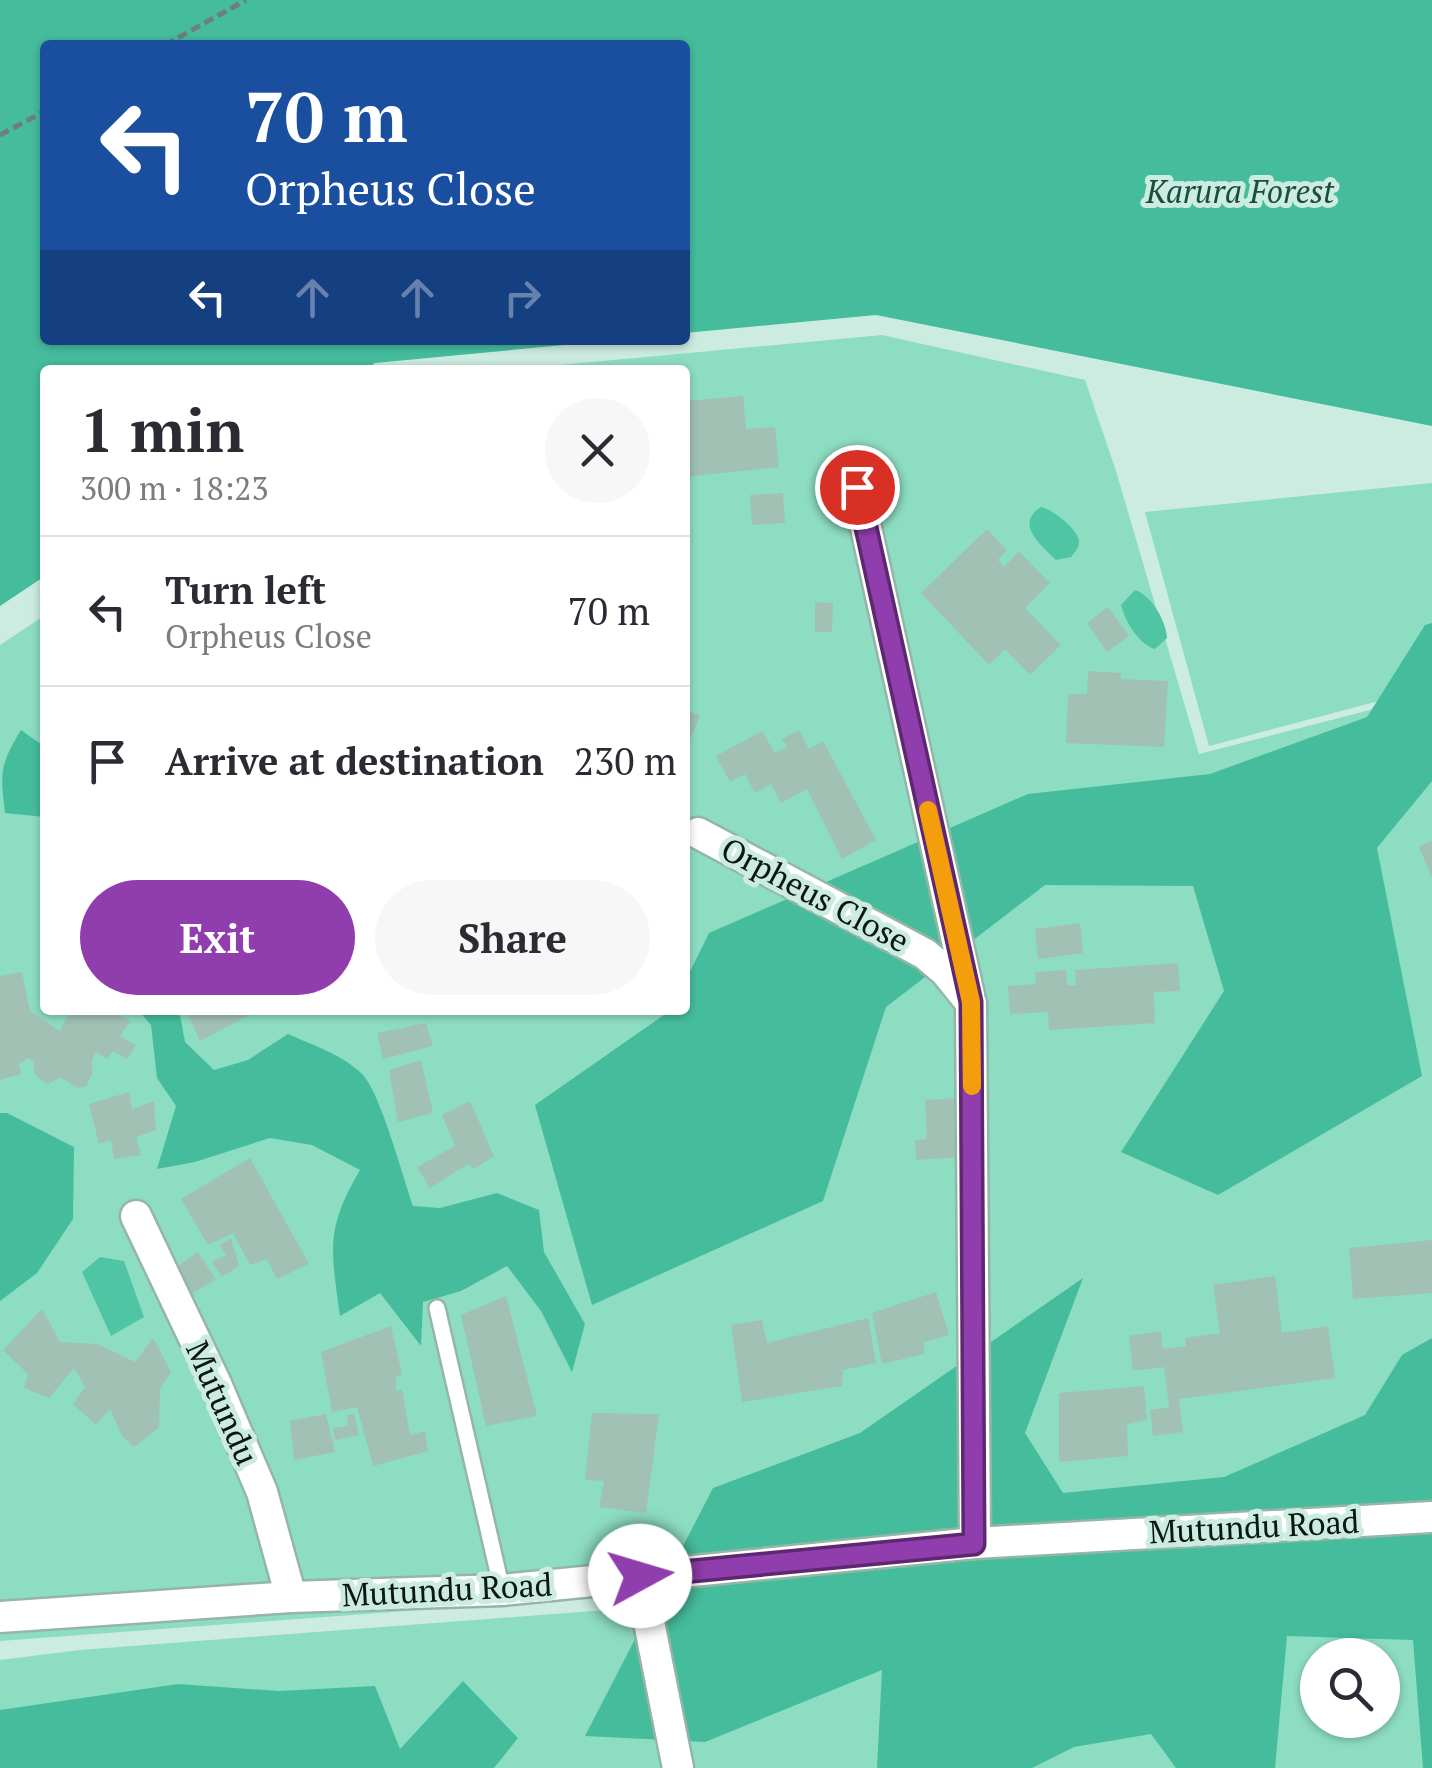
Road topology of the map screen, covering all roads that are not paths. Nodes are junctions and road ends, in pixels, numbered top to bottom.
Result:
1 (857, 487) dead end
2 (698, 833) dead end
3 (971, 1002) junction
4 (136, 1216) dead end
5 (437, 1308) dead end
6 (1432, 1517) edge
7 (974, 1544) junction
8 (640, 1576) junction
9 (502, 1590) junction
10 (291, 1597) junction
11 (0, 1616) edge
12 (678, 1768) edge

1 - 3 street, Orpheus Close
2 - 3 street, Orpheus Close
3 - 7 street, Orpheus Close
4 - 10 street, Mutundu
5 - 9 lane
6 - 7 street, Mutundu Road
7 - 8 street, Mutundu Road
8 - 9 street, Mutundu Road
8 - 12 street
9 - 10 street, Mutundu Road
10 - 11 street, Mutundu Road

